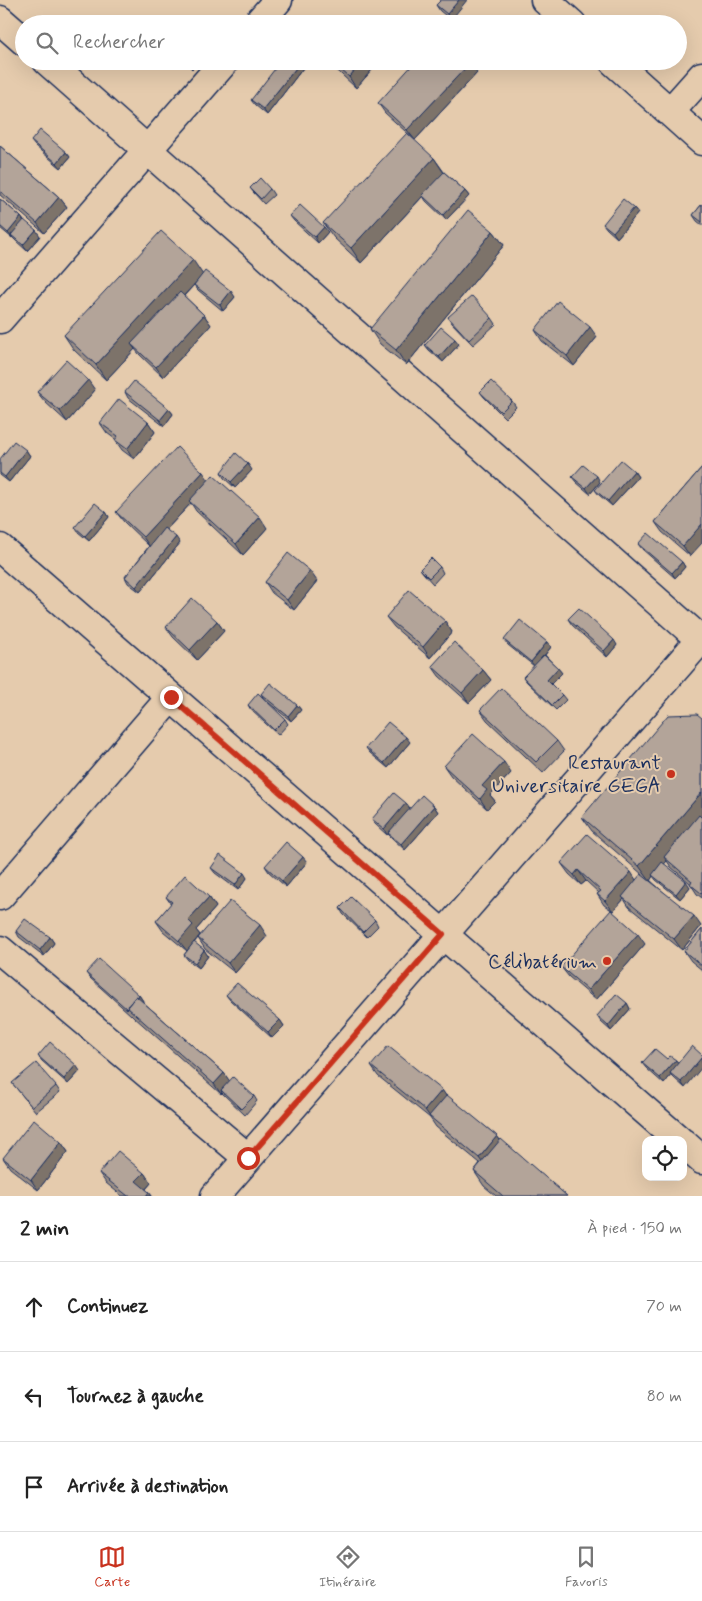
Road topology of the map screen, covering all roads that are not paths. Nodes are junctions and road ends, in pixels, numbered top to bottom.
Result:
1 (278, 0) edge
2 (545, 0) edge
3 (265, 15) edge
4 (562, 15) edge
5 (0, 20) edge
6 (15, 33) edge
7 (57, 70) edge
8 (217, 70) edge
9 (623, 70) edge
10 (702, 76) edge
11 (670, 112) junction
12 (702, 141) edge
13 (147, 150) junction
14 (0, 320) edge
15 (0, 548) edge
16 (701, 640) edge
17 (171, 697) junction
18 (0, 896) edge
19 (443, 934) junction
20 (0, 950) edge
21 (674, 1136) edge
22 (687, 1147) edge
23 (248, 1158) junction
24 (702, 1160) edge
25 (215, 1196) edge

1 - 3 street
2 - 4 street
5 - 6 street
7 - 13 street
8 - 13 street
9 - 11 street
10 - 11 street
11 - 12 street
13 - 14 street
13 - 16 street
15 - 17 street
16 - 19 street
17 - 18 street
17 - 19 street
19 - 21 street
19 - 23 street
20 - 23 street
22 - 24 street
23 - 25 street

